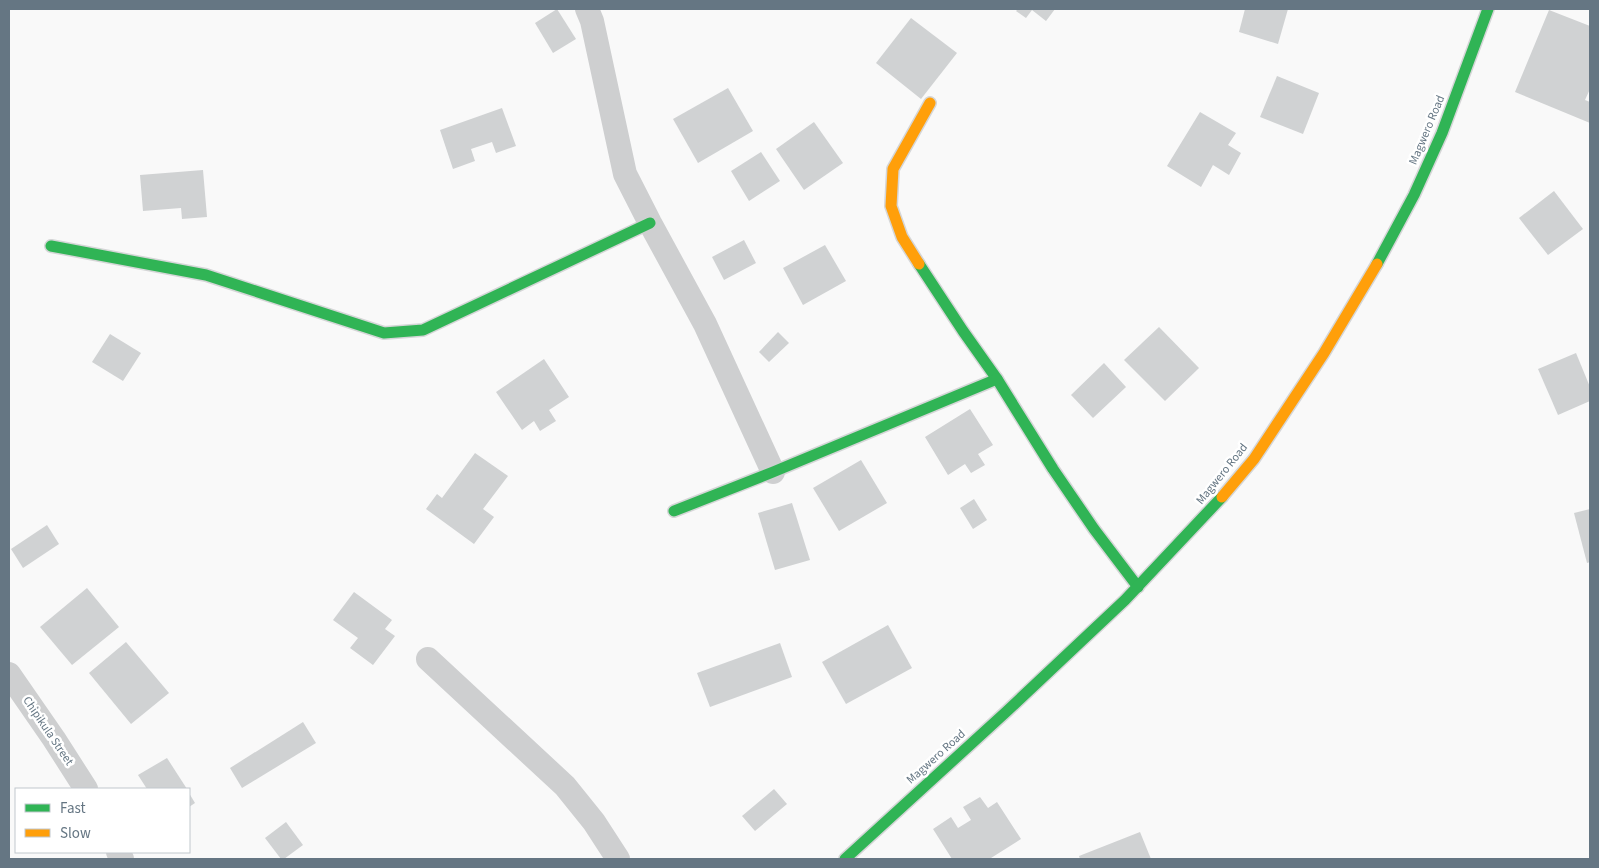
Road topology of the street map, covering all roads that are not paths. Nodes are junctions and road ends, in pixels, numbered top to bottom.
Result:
1 (587, 9) edge
2 (1488, 9) edge
3 (930, 103) dead end
4 (650, 223) junction
5 (50, 246) dead end
6 (997, 379) junction
7 (773, 472) junction
8 (674, 511) dead end
9 (1138, 587) junction
10 (428, 659) dead end
11 (9, 674) edge
12 (85, 788) edge
13 (618, 859) edge
14 (845, 859) edge

1 - 4 street
2 - 9 street, Magwero Road
3 - 6 street
4 - 5 street
4 - 7 street
6 - 7 street
6 - 9 street
7 - 8 street
9 - 14 street, Magwero Road
10 - 13 street
11 - 12 street, Chipikula Street

